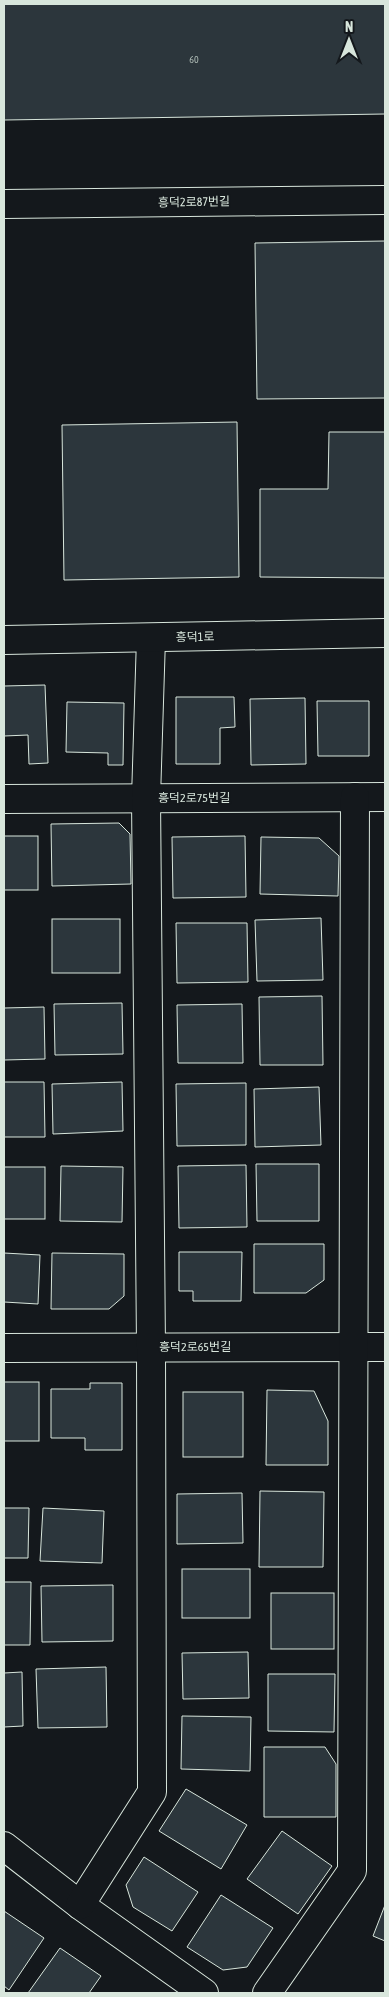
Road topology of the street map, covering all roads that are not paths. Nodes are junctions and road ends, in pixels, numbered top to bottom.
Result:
1 (385, 200) edge
2 (4, 204) edge
3 (385, 633) edge
4 (151, 638) junction
5 (4, 640) edge
6 (355, 797) junction
7 (385, 797) edge
8 (146, 798) junction
9 (4, 799) edge
10 (352, 1347) junction
11 (385, 1347) edge
12 (4, 1348) edge
13 (151, 1348) junction
14 (4, 1846) edge
15 (80, 1905) junction
16 (204, 1993) edge
17 (267, 1993) edge

1 - 2 street, 흥덕2로87번길
3 - 4 street, 흥덕1로
4 - 5 street, 흥덕1로
4 - 8 street
6 - 7 street, 흥덕2로75번길
6 - 8 street, 흥덕2로75번길
6 - 10 street
8 - 9 street, 흥덕2로75번길
8 - 13 street
10 - 11 street, 흥덕2로65번길
10 - 13 street, 흥덕2로65번길
10 - 17 street
12 - 13 street, 흥덕2로65번길
13 - 15 street
14 - 15 street
15 - 16 street

